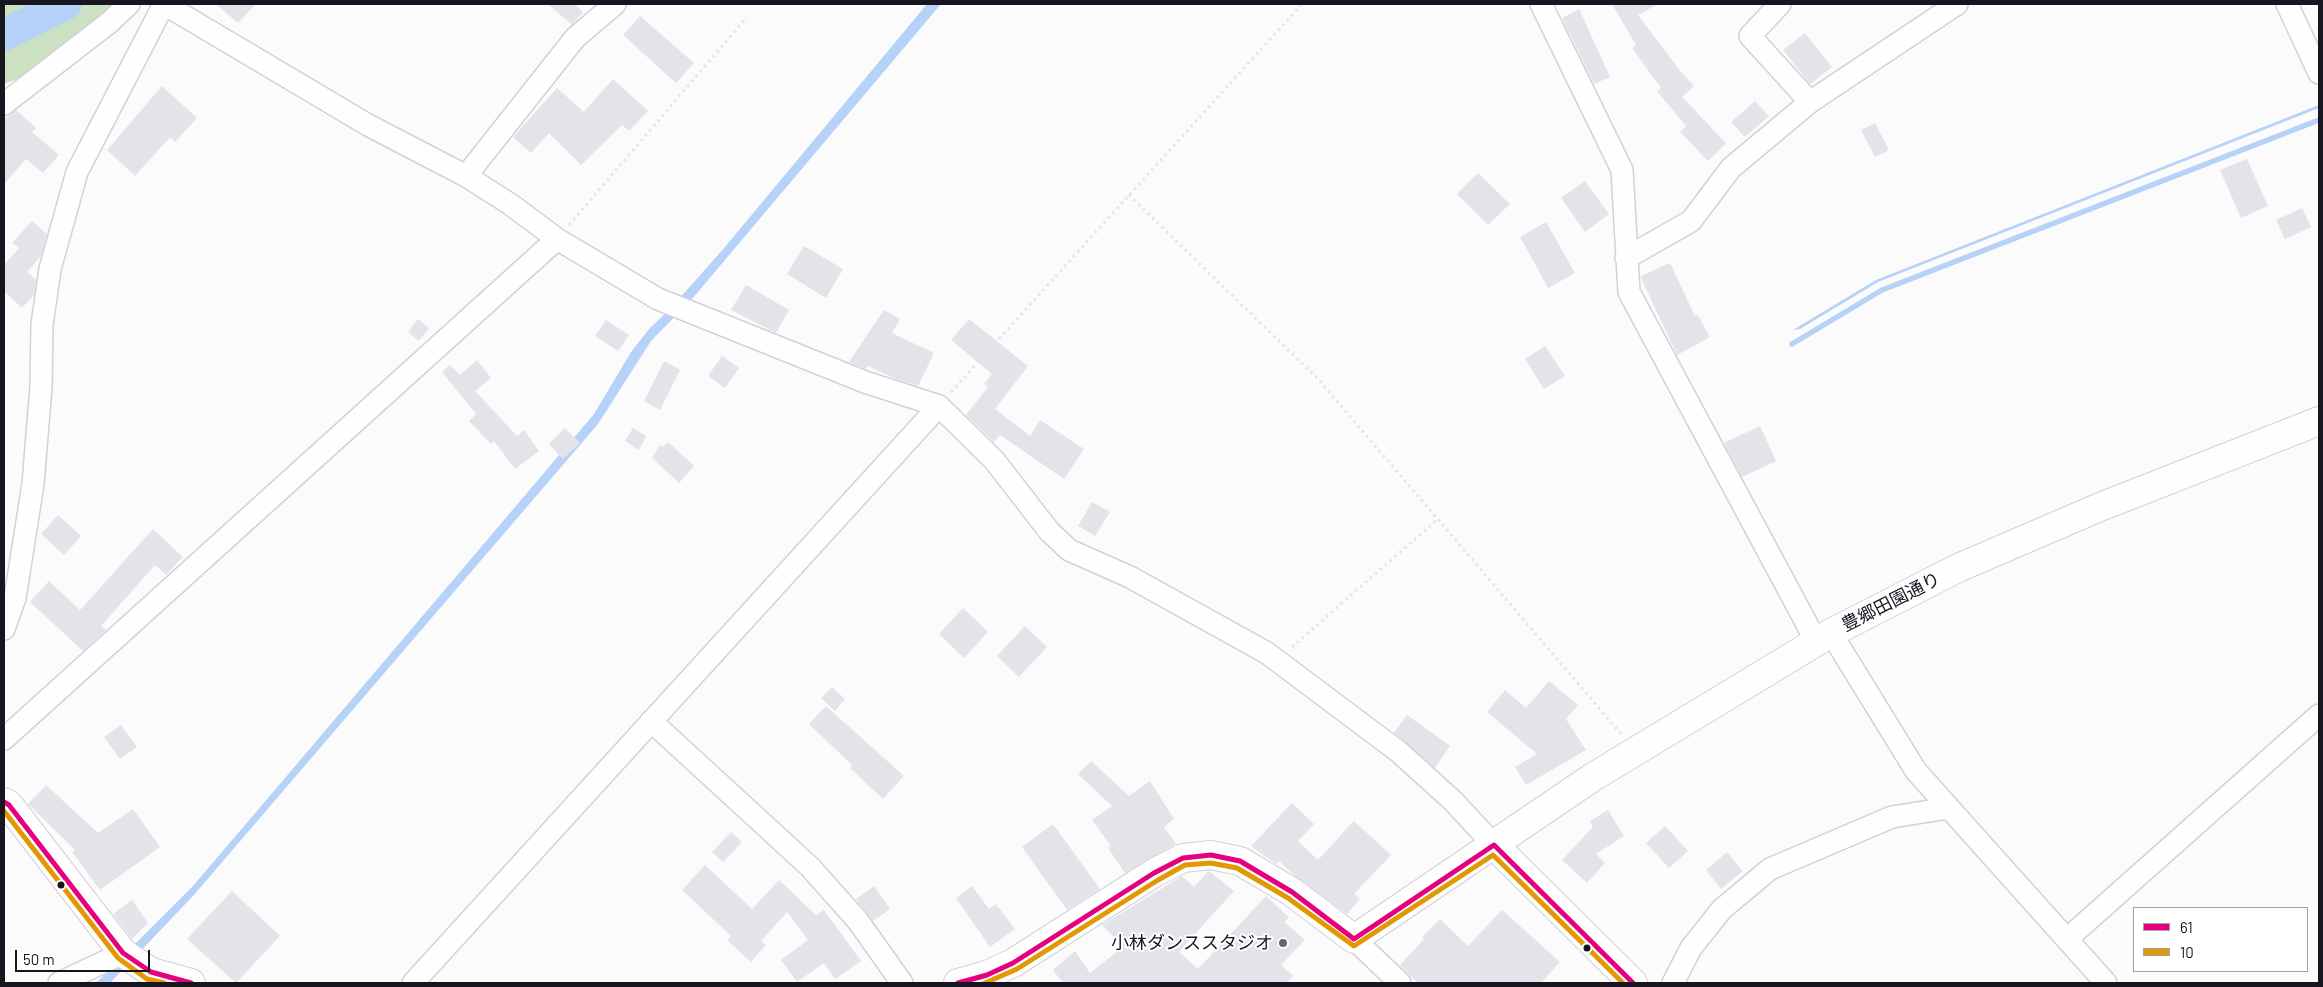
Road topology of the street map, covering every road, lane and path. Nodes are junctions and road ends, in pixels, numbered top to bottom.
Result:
1 (129, 4) edge
2 (164, 4) edge
3 (615, 4) edge
4 (1302, 4) edge
5 (1541, 4) edge
6 (1780, 4) edge
7 (1957, 4) edge
8 (2287, 4) edge
9 (747, 17) dead end
10 (2319, 73) edge
11 (1810, 102) junction
12 (4, 104) edge
13 (466, 176) junction
14 (1129, 195) junction
15 (557, 239) junction
16 (1626, 258) junction
17 (939, 406) junction
18 (2319, 421) edge
19 (1438, 519) junction
20 (4, 629) edge
21 (1823, 637) junction
22 (1277, 660) junction
23 (2319, 715) edge
24 (650, 721) junction
25 (4, 739) edge
26 (1635, 751) junction
27 (4, 802) edge
28 (1948, 808) junction
29 (1494, 845) junction
30 (1354, 939) junction
31 (2068, 940) junction
32 (123, 953) junction
33 (59, 983) edge
34 (191, 983) edge
35 (413, 983) edge
36 (902, 983) edge
37 (958, 983) edge
38 (1400, 983) edge
39 (1633, 983) edge
40 (1672, 983) edge
41 (2106, 983) edge

1 - 12 street
2 - 13 street
2 - 20 street
3 - 13 street
4 - 14 path
5 - 16 street
6 - 11 street
7 - 11 street
8 - 10 street
9 - 15 path
11 - 16 street
13 - 15 street
14 - 17 path
14 - 19 path
15 - 17 street
15 - 25 street
16 - 21 street
17 - 22 street
17 - 24 street
18 - 21 main road, 豊郷田園通り
19 - 22 path
19 - 26 path
21 - 26 main road, 豊郷田園通り
21 - 28 street
22 - 29 street
23 - 31 street
24 - 35 street
24 - 36 street
26 - 29 main road, 豊郷田園通り
27 - 32 main road
28 - 31 street
28 - 40 street
29 - 30 main road, 豊郷田園通り
29 - 39 main road
30 - 37 main road
30 - 38 street
31 - 41 street
32 - 33 street
32 - 34 main road

